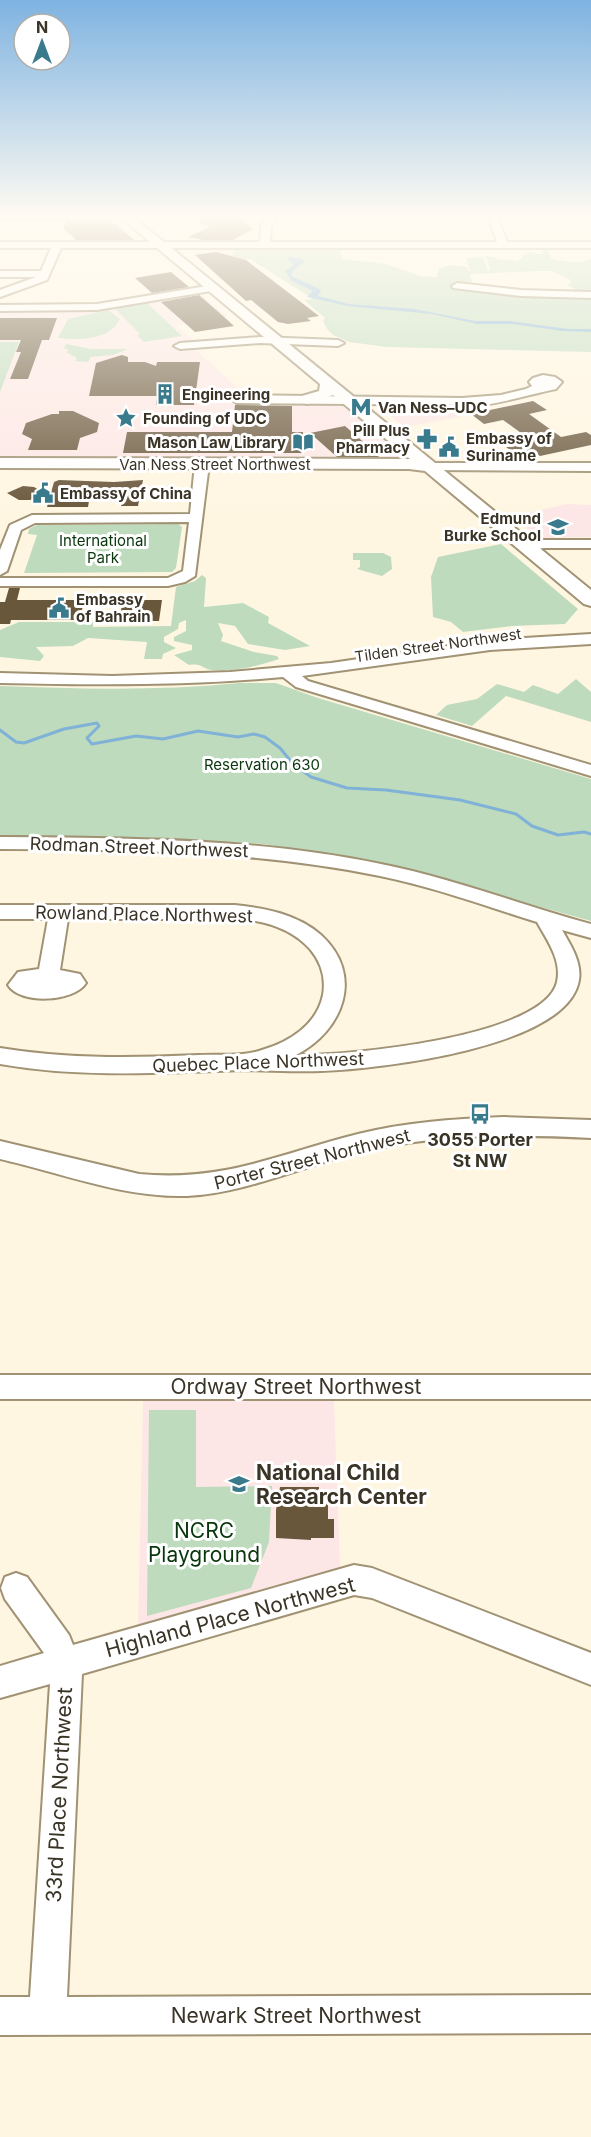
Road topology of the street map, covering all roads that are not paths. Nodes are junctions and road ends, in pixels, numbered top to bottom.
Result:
1 (246, 316) edge
2 (277, 341) junction
3 (338, 343) dead end
4 (180, 345) dead end
5 (328, 383) junction
6 (539, 387) dead end
7 (237, 399) dead end
8 (307, 399) junction
9 (351, 402) junction
10 (0, 464) edge
11 (202, 467) junction
12 (430, 467) junction
13 (591, 467) edge
14 (0, 470) edge
15 (196, 518) junction
16 (591, 544) edge
17 (526, 547) junction
18 (0, 571) edge
19 (0, 582) edge
20 (591, 600) edge
21 (591, 631) edge
22 (591, 639) edge
23 (475, 642) junction
24 (287, 672) junction
25 (0, 678) edge
26 (591, 771) edge
27 (0, 843) edge
28 (0, 912) edge
29 (59, 912) junction
30 (545, 918) junction
31 (591, 931) edge
32 (48, 976) dead end
33 (0, 1056) edge
34 (242, 1062) junction
35 (591, 1129) edge
36 (0, 1150) edge
37 (591, 1386) edge
38 (0, 1387) edge
39 (16, 1588) dead end
40 (65, 1663) junction
41 (591, 1669) edge
42 (0, 1682) edge
43 (591, 2014) edge
44 (0, 2016) edge
45 (47, 2016) junction

1 - 2 main road
2 - 3 street
2 - 4 street
2 - 5 main road
5 - 8 main road
5 - 9 main road
6 - 9 street
7 - 8 street
8 - 9 street
9 - 12 main road
10 - 11 main road, Van Ness Street Northwest
11 - 12 main road, Van Ness Street Northwest
11 - 14 main road, Van Ness Street Northwest
11 - 15 street
12 - 13 street, Van Ness Street Northwest
12 - 17 main road
15 - 18 street
15 - 19 street
16 - 17 street
17 - 20 main road
21 - 23 street, Tilden Street Northwest
22 - 23 street, Tilden Street Northwest
23 - 24 street, Tilden Street Northwest
24 - 25 street, Tilden Street Northwest
24 - 26 street
27 - 30 street, Rodman Street Northwest
28 - 29 street, Rowland Place Northwest
29 - 32 street
29 - 34 street, Rowland Place Northwest
30 - 31 street, Rodman Street Northwest
30 - 34 street, Quebec Place Northwest
33 - 34 street, Quebec Place Northwest
35 - 36 street, Porter Street Northwest
37 - 38 street, Ordway Street Northwest
39 - 40 street, 33rd Place Northwest
40 - 41 street, Highland Place Northwest
40 - 42 street, Highland Place Northwest
40 - 45 street, 33rd Place Northwest
43 - 45 street, Newark Street Northwest
44 - 45 street, Newark Street Northwest

